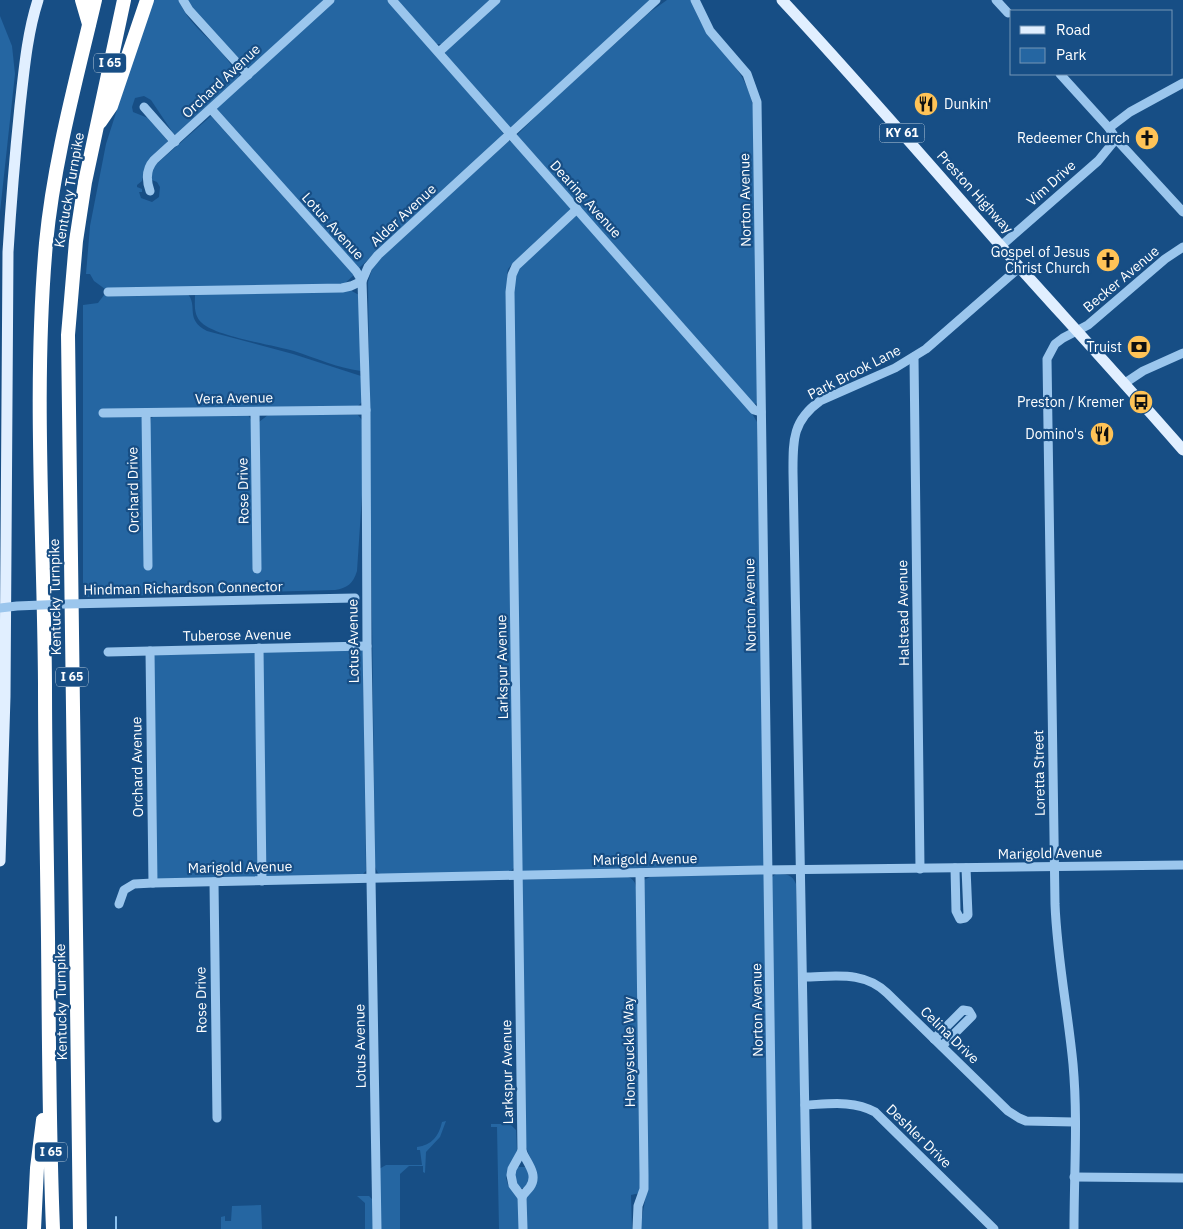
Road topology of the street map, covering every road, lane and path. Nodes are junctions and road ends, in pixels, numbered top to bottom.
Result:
1 (38, 0) edge
2 (82, 0) edge
3 (95, 0) edge
4 (124, 0) edge
5 (146, 0) edge
6 (183, 0) edge
7 (330, 0) edge
8 (392, 0) edge
9 (496, 0) edge
10 (656, 0) edge
11 (695, 0) edge
12 (782, 0) edge
13 (996, 0) edge
14 (1008, 13) dead end
15 (89, 24) junction
16 (439, 52) junction
17 (248, 75) junction
18 (1061, 75) edge
19 (1183, 83) edge
20 (144, 106) dead end
21 (211, 109) junction
22 (97, 127) junction
23 (1108, 128) junction
24 (511, 134) junction
25 (1116, 139) junction
26 (175, 142) junction
27 (150, 191) dead end
28 (577, 209) junction
29 (1183, 212) edge
30 (1002, 245) junction
31 (1183, 248) edge
32 (1020, 267) junction
33 (362, 281) junction
34 (108, 292) dead end
35 (1077, 330) junction
36 (1183, 353) edge
37 (914, 357) junction
38 (1125, 383) junction
39 (366, 410) junction
40 (255, 412) junction
41 (761, 412) junction
42 (103, 413) dead end
43 (146, 413) junction
44 (1183, 450) edge
45 (148, 566) dead end
46 (257, 569) dead end
47 (366, 598) junction
48 (0, 608) edge
49 (367, 646) junction
50 (259, 648) junction
51 (150, 651) junction
52 (108, 652) dead end
53 (2, 733) edge
54 (0, 861) edge
55 (1183, 865) edge
56 (1054, 867) junction
57 (956, 868) junction
58 (966, 868) junction
59 (920, 869) junction
60 (768, 870) junction
61 (801, 871) junction
62 (640, 873) junction
63 (518, 876) junction
64 (372, 878) junction
65 (262, 881) junction
66 (214, 882) junction
67 (153, 883) junction
68 (119, 904) dead end
69 (803, 977) junction
70 (934, 1038) junction
71 (942, 1046) junction
72 (49, 1075) junction
73 (805, 1104) junction
74 (217, 1118) dead end
75 (1074, 1122) junction
76 (522, 1151) junction
77 (1074, 1177) junction
78 (1183, 1178) edge
79 (522, 1197) junction
80 (34, 1229) edge
81 (53, 1229) edge
82 (80, 1229) edge
83 (377, 1229) edge
84 (523, 1229) edge
85 (637, 1229) edge
86 (773, 1229) edge
87 (807, 1229) edge
88 (994, 1229) edge
89 (1074, 1229) edge

1 - 53 main road
2 - 15 highway
3 - 15 highway, I 65
4 - 22 highway, Kentucky Turnpike / I 65
5 - 22 highway
6 - 17 street
7 - 17 street, Orchard Avenue
8 - 16 street, Dearing Avenue
9 - 16 street
10 - 24 street, Alder Avenue
11 - 41 street, Norton Avenue
12 - 30 main road, Preston Highway / KY 61
13 - 14 street
15 - 72 highway, I 65
16 - 24 street, Dearing Avenue
17 - 21 street, Orchard Avenue
18 - 23 street
19 - 23 street
20 - 26 street
21 - 26 street, Orchard Avenue
21 - 33 street, Lotus Avenue
22 - 82 highway, Kentucky Turnpike / I 65
23 - 25 street
24 - 28 street, Dearing Avenue
24 - 33 street, Alder Avenue
25 - 29 street
25 - 30 street, Vim Drive
26 - 27 street, Orchard Avenue
28 - 41 street, Dearing Avenue
28 - 63 street, Larkspur Avenue
30 - 32 main road, Preston Highway / KY 61
31 - 35 street, Becker Avenue
32 - 35 main road, Preston Highway / KY 61
32 - 37 street, Park Brook Lane
33 - 34 street
33 - 39 street, Lotus Avenue
35 - 38 main road, Preston Highway / KY 61
35 - 56 street, Loretta Street
36 - 38 street
37 - 59 street, Halstead Avenue
37 - 61 street, Park Brook Lane
38 - 44 main road, Preston Highway / KY 61
39 - 40 street, Vera Avenue
39 - 47 street, Lotus Avenue
40 - 43 street, Vera Avenue
40 - 46 street, Rose Drive
41 - 60 street, Norton Avenue
42 - 43 street, Vera Avenue
43 - 45 street, Orchard Drive
47 - 48 street, Hindman Richardson Connector, bridge
47 - 49 street, Lotus Avenue
49 - 50 street, Tuberose Avenue
49 - 64 street, Lotus Avenue
50 - 51 street, Tuberose Avenue
50 - 65 street
51 - 52 street, Tuberose Avenue
51 - 67 street, Orchard Avenue
53 - 54 main road
55 - 56 street, Marigold Avenue
56 - 58 street, Marigold Avenue
56 - 75 street, Loretta Street
57 - 58 street, Marigold Avenue
57 - 58 street
57 - 59 street, Marigold Avenue
59 - 61 street, Marigold Avenue
60 - 61 street, Marigold Avenue
60 - 62 street, Marigold Avenue
60 - 86 street, Norton Avenue
61 - 69 street
62 - 63 street, Marigold Avenue
62 - 85 street, Honeysuckle Way
63 - 64 street, Marigold Avenue
63 - 76 street, Larkspur Avenue
64 - 65 street, Marigold Avenue
64 - 83 street, Lotus Avenue
65 - 66 street, Marigold Avenue
66 - 67 street, Marigold Avenue
66 - 74 street, Rose Drive
67 - 68 street, Marigold Avenue
69 - 70 street, Celina Drive
69 - 73 street
70 - 71 street, Celina Drive
70 - 71 street
71 - 75 street, Celina Drive
72 - 80 highway
72 - 81 highway, I 65
73 - 87 street
73 - 88 street, Deshler Drive
75 - 77 street, Loretta Street
76 - 79 street, Larkspur Avenue
76 - 79 street, Larkspur Avenue
77 - 78 street
77 - 89 street, Loretta Street
79 - 84 street, Larkspur Avenue

